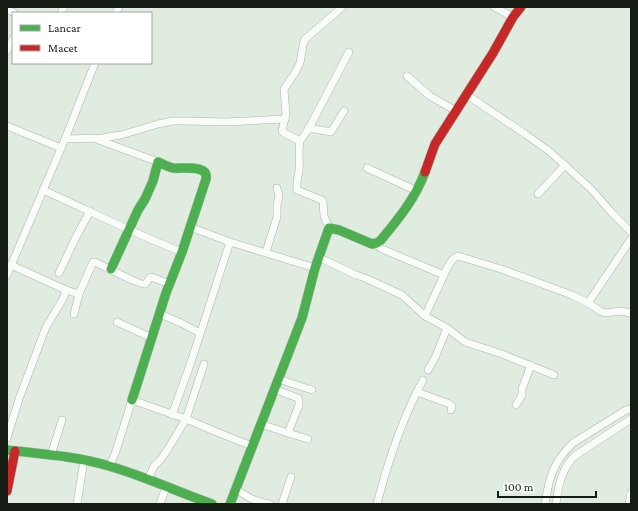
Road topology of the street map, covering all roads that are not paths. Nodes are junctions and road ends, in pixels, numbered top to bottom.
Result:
1 (342, 7) edge
2 (494, 7) edge
3 (521, 7) edge
4 (514, 16) junction
5 (12, 41) edge
6 (7, 51) edge
7 (349, 52) dead end
8 (95, 64) edge
9 (407, 76) dead end
10 (467, 95) junction
11 (344, 111) dead end
12 (456, 111) junction
13 (285, 119) junction
14 (7, 126) edge
15 (308, 128) junction
16 (65, 139) junction
17 (95, 139) junction
18 (300, 141) junction
19 (61, 148) junction
20 (158, 162) junction
21 (564, 165) junction
22 (367, 168) dead end
23 (277, 188) dead end
24 (43, 190) junction
25 (417, 191) junction
26 (538, 194) dead end
27 (90, 211) junction
28 (190, 227) junction
29 (329, 228) junction
30 (129, 230) junction
31 (631, 232) edge
32 (631, 239) edge
33 (230, 242) junction
34 (377, 244) junction
35 (182, 252) junction
36 (266, 252) junction
37 (318, 257) junction
38 (11, 265) junction
39 (315, 268) junction
40 (111, 269) junction
41 (59, 273) dead end
42 (7, 275) edge
43 (444, 275) junction
44 (170, 284) junction
45 (66, 290) junction
46 (79, 294) junction
47 (588, 303) junction
48 (631, 313) edge
49 (74, 314) dead end
50 (160, 314) junction
51 (425, 316) junction
52 (117, 322) dead end
53 (447, 328) junction
54 (200, 333) junction
55 (152, 338) junction
56 (204, 364) dead end
57 (531, 365) junction
58 (428, 370) dead end
59 (554, 375) dead end
60 (278, 379) junction
61 (423, 380) dead end
62 (274, 389) junction
63 (312, 390) dead end
64 (417, 392) junction
65 (132, 400) junction
66 (516, 405) dead end
67 (451, 410) dead end
68 (172, 415) junction
69 (629, 415) edge
70 (186, 419) junction
71 (62, 420) dead end
72 (261, 424) junction
73 (288, 433) junction
74 (7, 438) edge
75 (308, 439) dead end
76 (252, 446) junction
77 (52, 449) junction
78 (11, 450) edge
79 (113, 459) junction
80 (84, 460) junction
81 (556, 475) junction
82 (291, 477) dead end
83 (148, 478) junction
84 (166, 487) junction
85 (7, 491) edge
86 (631, 493) edge
87 (233, 496) edge
88 (77, 504) edge
89 (160, 504) edge
90 (212, 504) edge
91 (270, 504) edge
92 (282, 504) edge
93 (377, 504) edge
94 (545, 504) edge
95 (556, 504) edge
96 (629, 504) edge

1 - 13 street
2 - 4 street
3 - 4 street
4 - 10 street
5 - 6 street
7 - 15 street
8 - 16 street
9 - 12 street
10 - 12 street
10 - 21 street
11 - 15 street
12 - 25 street
13 - 17 street
13 - 18 street
14 - 19 street
15 - 18 street
16 - 17 street
16 - 19 street
17 - 20 street
18 - 29 street
19 - 24 street
20 - 28 street
20 - 30 street
21 - 26 street
21 - 31 street
22 - 25 street
23 - 36 street
24 - 27 street
24 - 38 street
25 - 34 street
27 - 30 street
27 - 41 street
28 - 33 street
28 - 35 street
29 - 34 street
29 - 37 street
30 - 35 street
30 - 40 street
32 - 47 street
33 - 36 street
33 - 54 street
34 - 43 street
35 - 44 street
36 - 39 street
37 - 39 street
37 - 51 street
38 - 42 street
38 - 45 street
39 - 60 street
40 - 44 street
40 - 46 street
43 - 47 street
43 - 51 street
44 - 50 street
45 - 46 street
45 - 74 street
46 - 49 street
47 - 48 street
50 - 54 street
50 - 55 street
51 - 53 street
52 - 55 street
53 - 57 street
53 - 58 street
54 - 68 street
55 - 65 street
56 - 70 street
57 - 59 street
57 - 66 street
60 - 62 street
60 - 63 street
61 - 64 street
62 - 72 street
62 - 73 street
64 - 67 street
64 - 93 street
65 - 68 street
65 - 79 street
68 - 70 street
69 - 81 street
69 - 81 street
70 - 76 street
70 - 83 street
71 - 77 street
72 - 73 street
72 - 76 street
73 - 75 street
76 - 87 street
77 - 78 street
77 - 80 street
78 - 85 street
79 - 80 street
79 - 83 street
80 - 88 street
81 - 94 street
81 - 95 street
82 - 92 street
83 - 84 street
84 - 89 street
84 - 90 street
86 - 96 street
87 - 91 street

